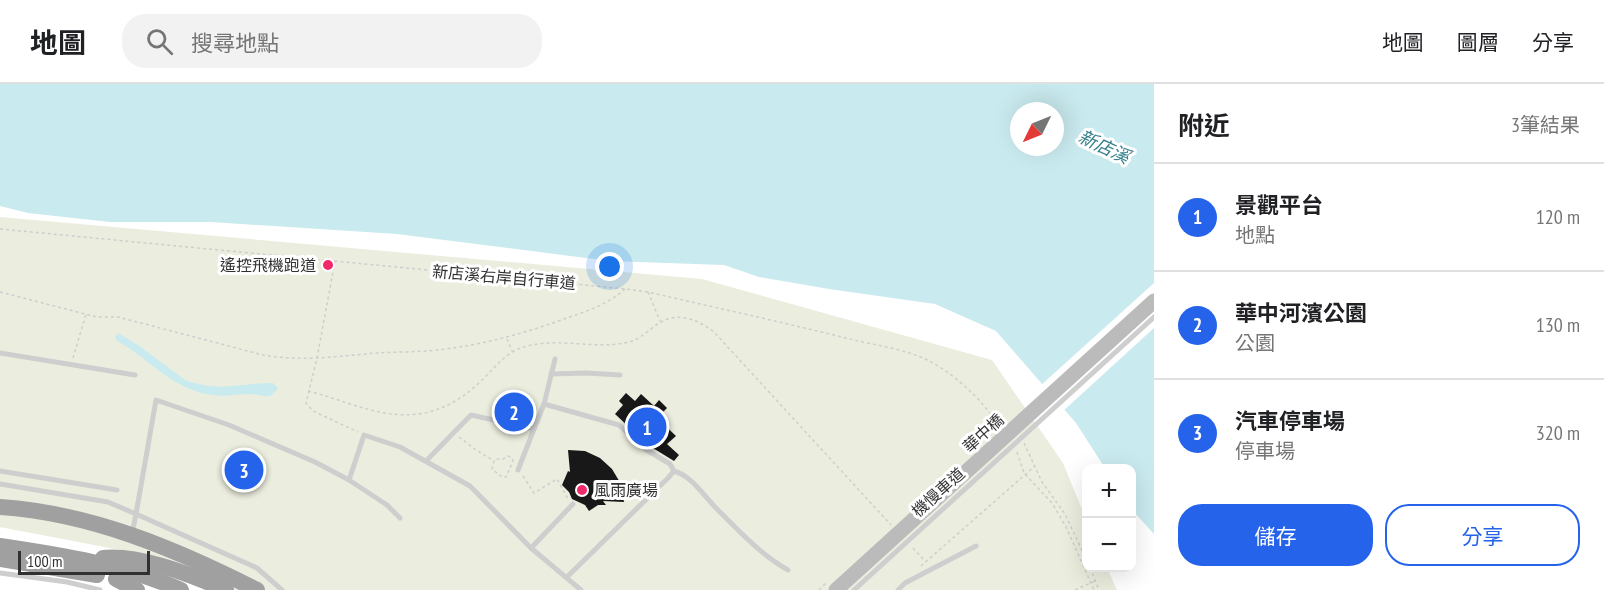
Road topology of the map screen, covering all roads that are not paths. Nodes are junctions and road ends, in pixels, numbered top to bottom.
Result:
1 (1154, 297) edge
2 (1154, 302) edge
3 (1154, 311) edge
4 (1154, 317) edge
5 (0, 353) edge
6 (555, 359) dead end
7 (551, 374) junction
8 (135, 375) dead end
9 (620, 375) dead end
10 (543, 404) junction
11 (534, 429) junction
12 (426, 461) junction
13 (518, 470) road end
14 (0, 471) edge
15 (674, 471) junction
16 (349, 480) junction
17 (0, 484) edge
18 (117, 490) dead end
19 (573, 504) road end
20 (0, 507) edge
21 (136, 514) junction
22 (400, 518) dead end
23 (132, 536) dead end
24 (0, 546) edge
25 (976, 546) dead end
26 (531, 548) junction
27 (0, 559) edge
28 (81, 561) junction
29 (788, 570) dead end
30 (0, 573) edge
31 (567, 577) junction
32 (116, 579) junction
33 (100, 590) edge
34 (137, 590) edge
35 (148, 590) edge
36 (181, 590) edge
37 (225, 590) edge
38 (256, 590) edge
39 (282, 590) edge
40 (581, 590) edge
41 (829, 590) edge
42 (836, 590) edge
43 (848, 590) edge
44 (854, 590) edge
45 (898, 590) edge

1 - 41 lane, 機慢車道
2 - 42 main road, 華中橋
3 - 43 main road, 華中橋
4 - 44 lane, 機慢車道
5 - 8 lane
6 - 7 lane
7 - 9 lane
7 - 10 lane
10 - 11 lane
10 - 15 lane
11 - 12 lane
11 - 13 lane
12 - 16 lane
12 - 26 lane
14 - 18 lane
15 - 29 lane
15 - 31 lane
16 - 21 lane
16 - 22 lane
17 - 21 lane
19 - 26 lane
20 - 38 highway
21 - 23 lane
21 - 39 lane
24 - 28 highway
25 - 45 lane
26 - 31 lane
27 - 32 highway
28 - 36 highway
28 - 37 highway
30 - 33 lane
31 - 40 lane
32 - 34 highway
32 - 35 highway

